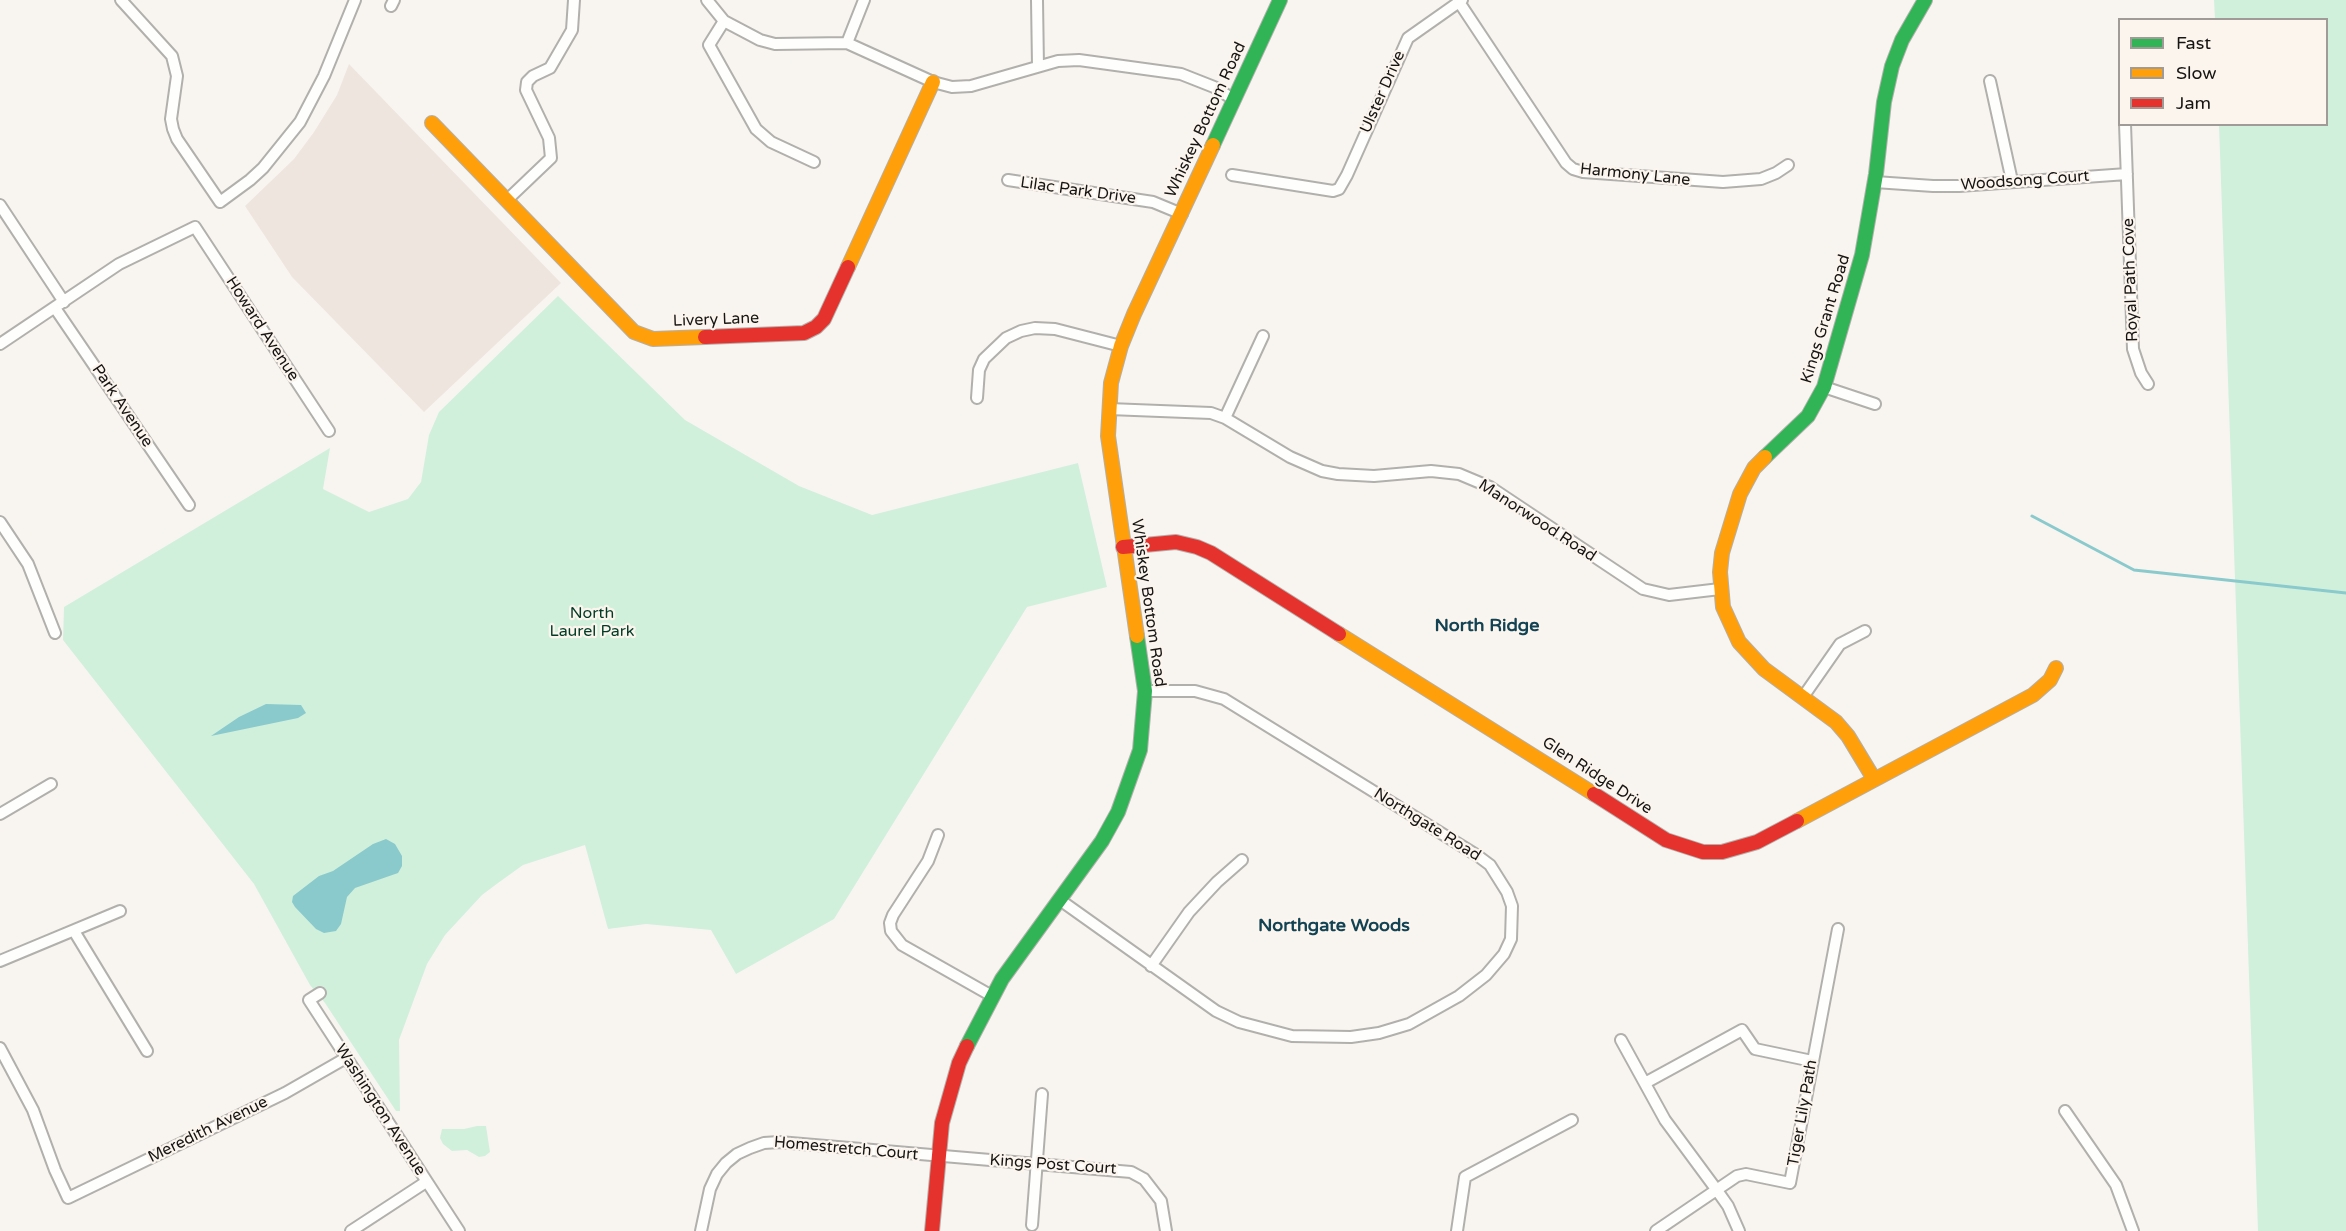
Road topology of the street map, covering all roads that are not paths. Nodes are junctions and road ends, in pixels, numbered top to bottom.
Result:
1 (121, 0) edge
2 (354, 0) edge
3 (574, 0) edge
4 (707, 0) edge
5 (864, 0) edge
6 (1037, 0) edge
7 (1280, 0) edge
8 (1925, 0) edge
9 (1461, 1) edge
10 (724, 21) junction
11 (848, 43) junction
12 (1038, 66) junction
13 (1990, 81) dead end
14 (933, 82) junction
15 (1233, 99) junction
16 (432, 123) dead end
17 (2125, 126) edge
18 (814, 162) dead end
19 (1788, 165) dead end
20 (2127, 174) junction
21 (1232, 175) dead end
22 (1008, 180) dead end
23 (2012, 181) junction
24 (1875, 182) junction
25 (507, 200) junction
26 (0, 205) edge
27 (1182, 214) junction
28 (59, 305) junction
29 (1263, 336) dead end
30 (0, 344) edge
31 (1120, 346) junction
32 (2148, 384) dead end
33 (1824, 387) junction
34 (977, 398) dead end
35 (1875, 404) dead end
36 (1109, 409) junction
37 (1226, 418) junction
38 (329, 431) dead end
39 (189, 505) dead end
40 (0, 522) edge
41 (1123, 546) junction
42 (1720, 590) junction
43 (1865, 631) dead end
44 (55, 633) dead end
45 (2056, 668) dead end
46 (1145, 691) junction
47 (1803, 697) junction
48 (1874, 779) junction
49 (51, 784) dead end
50 (0, 814) edge
51 (938, 835) dead end
52 (1242, 860) dead end
53 (1060, 900) junction
54 (120, 911) dead end
55 (1838, 928) dead end
56 (74, 931) junction
57 (0, 961) edge
58 (1151, 966) junction
59 (320, 993) dead end
60 (993, 996) junction
61 (1622, 1040) dead end
62 (0, 1048) edge
63 (147, 1051) dead end
64 (346, 1058) junction
65 (1812, 1061) junction
66 (1645, 1083) junction
67 (1042, 1094) dead end
68 (2065, 1111) dead end
69 (1572, 1120) dead end
70 (938, 1156) junction
71 (1037, 1164) junction
72 (426, 1182) junction
73 (1716, 1189) junction
74 (1032, 1225) dead end
75 (351, 1231) edge
76 (459, 1231) edge
77 (701, 1231) edge
78 (932, 1231) edge
79 (1166, 1231) edge
80 (1457, 1231) edge
81 (1656, 1231) edge
82 (1739, 1231) edge
83 (2133, 1231) edge

1 - 2 street
3 - 25 street
4 - 10 street
5 - 11 street
6 - 12 street
7 - 15 street, Whiskey Bottom Road
8 - 24 street, Kings Grant Road
9 - 19 street, Harmony Lane
9 - 21 street, Ulster Drive
10 - 11 street
10 - 18 street
11 - 14 street
12 - 14 street
12 - 15 street
13 - 23 street
14 - 25 street, Livery Lane
15 - 27 street, Whiskey Bottom Road
16 - 25 street, Livery Lane
17 - 20 street
20 - 23 street, Woodsong Court
20 - 32 street, Royal Path Cove
22 - 27 street, Lilac Park Drive
23 - 24 street, Woodsong Court
24 - 33 street, Kings Grant Road
26 - 28 street, Park Avenue
27 - 31 street, Whiskey Bottom Road
28 - 30 street
28 - 38 street, Howard Avenue
28 - 39 street, Park Avenue
29 - 37 street
31 - 34 street
31 - 36 street, Whiskey Bottom Road
33 - 35 street
33 - 42 street, Kings Grant Road
36 - 37 street, Manorwood Road
36 - 41 street, Whiskey Bottom Road
37 - 42 street, Manorwood Road
40 - 44 street
41 - 46 street, Whiskey Bottom Road
41 - 48 street, Glen Ridge Drive
42 - 47 street, Kings Grant Road
43 - 47 street
45 - 48 street, Glen Ridge Drive
46 - 53 street, Whiskey Bottom Road
46 - 58 street, Northgate Road
47 - 48 street, Kings Grant Road
49 - 50 street
51 - 60 street
52 - 58 street
53 - 58 street, Northgate Road
53 - 60 street, Whiskey Bottom Road
54 - 56 street
55 - 65 street, Tiger Lily Path
56 - 57 street
56 - 63 street
59 - 64 street, Washington Avenue
60 - 70 street, Whiskey Bottom Road
61 - 66 street
62 - 64 street, Meredith Avenue
64 - 72 street, Washington Avenue
65 - 66 street
65 - 73 street, Tiger Lily Path
66 - 73 street
67 - 71 street
68 - 83 street
69 - 80 street
70 - 71 street, Kings Post Court
70 - 77 street, Homestretch Court
70 - 78 street, Whiskey Bottom Road
71 - 74 street
71 - 79 street, Kings Post Court
72 - 75 street
72 - 76 street, Washington Avenue
73 - 81 street, Tiger Lily Path
73 - 82 street

